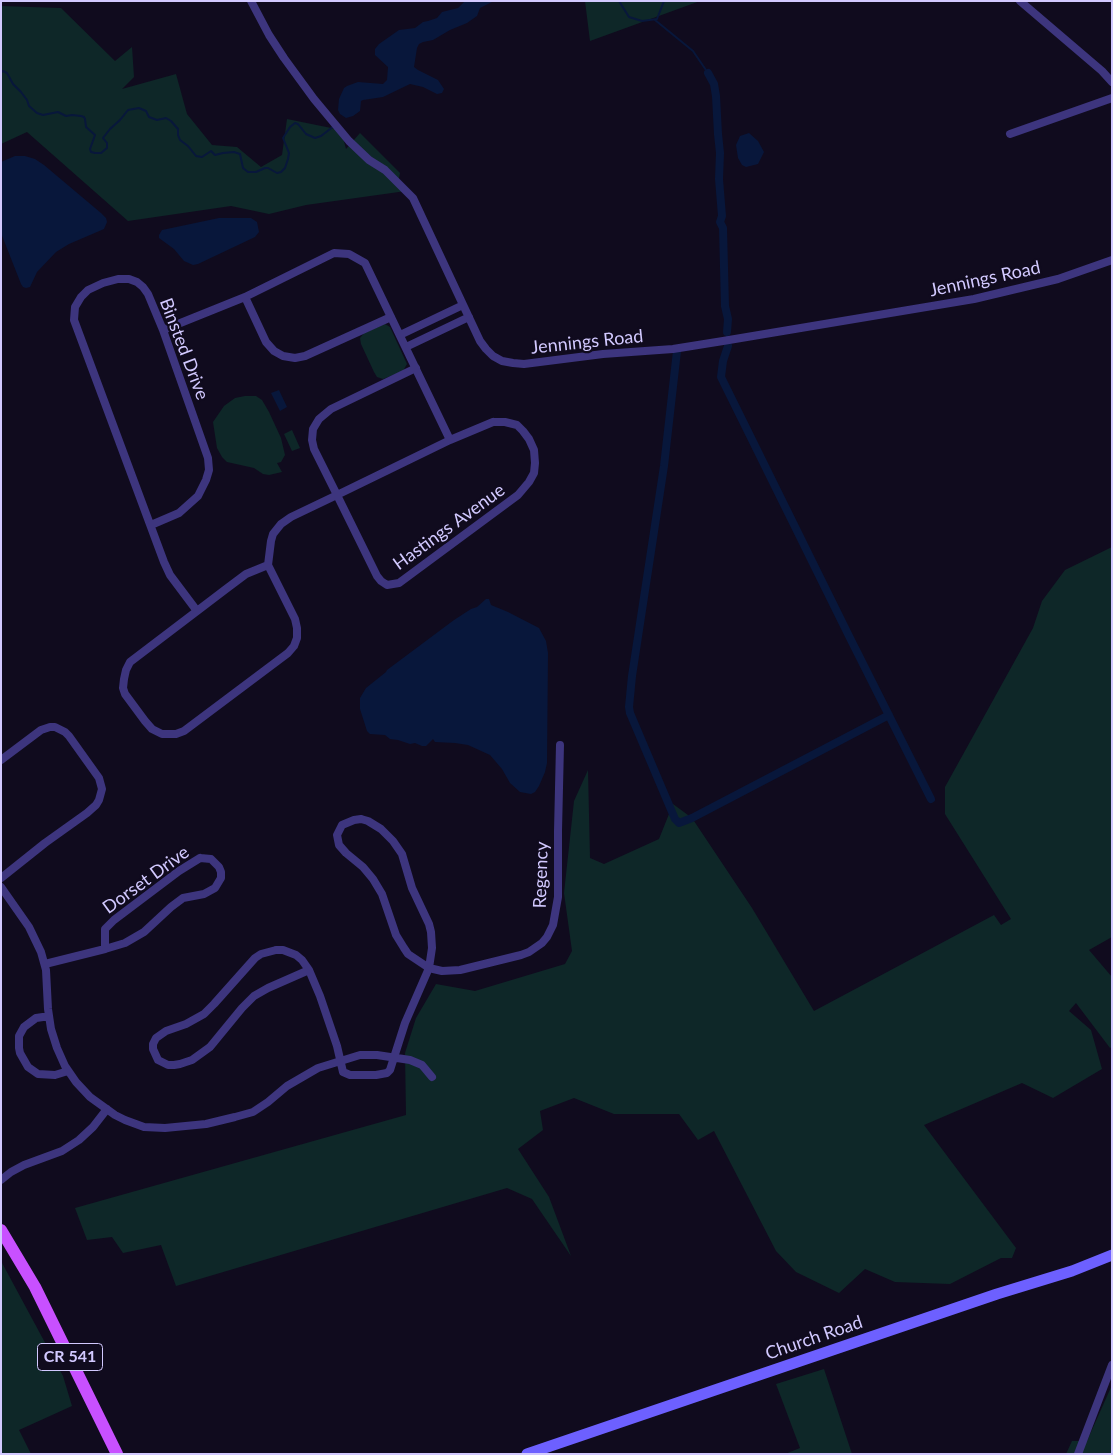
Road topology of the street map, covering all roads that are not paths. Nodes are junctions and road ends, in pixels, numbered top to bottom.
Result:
1 (251, 1) edge
2 (1020, 1) edge
3 (1112, 82) edge
4 (1112, 98) edge
5 (1010, 134) dead end
6 (1112, 260) edge
7 (245, 297) junction
8 (463, 306) junction
9 (390, 317) junction
10 (469, 317) junction
11 (163, 330) junction
12 (400, 335) junction
13 (406, 347) junction
14 (416, 368) junction
15 (450, 440) junction
16 (337, 495) junction
17 (151, 526) junction
18 (268, 565) junction
19 (197, 611) junction
20 (560, 745) dead end
21 (1, 760) edge
22 (1, 878) edge
23 (1, 887) edge
24 (105, 949) junction
25 (45, 964) junction
26 (429, 968) junction
27 (309, 970) junction
28 (49, 1018) junction
29 (395, 1057) junction
30 (340, 1061) junction
31 (68, 1071) junction
32 (432, 1077) dead end
33 (107, 1109) junction
34 (1, 1180) edge
35 (1, 1230) edge
36 (1112, 1255) edge
37 (1112, 1365) edge
38 (117, 1454) edge
39 (528, 1454) edge
40 (1078, 1454) edge

1 - 8 street, Jennings Road
2 - 3 street
4 - 5 street
6 - 10 street, Jennings Road
7 - 9 street
7 - 9 street
7 - 11 street
8 - 10 street, Jennings Road
8 - 12 street
9 - 12 street
10 - 13 street
11 - 17 street, Binsted Drive
11 - 17 street, Binsted Drive
12 - 13 street
13 - 14 street
14 - 15 street
14 - 16 street
15 - 16 street, Hastings Avenue
15 - 16 street, Hastings Avenue
16 - 18 street
17 - 19 street, Binsted Drive
18 - 19 street
18 - 19 street
20 - 26 street, Regency
21 - 22 street
23 - 25 street
24 - 24 street, Dorset Drive
24 - 25 street, Dorset Drive
25 - 28 street
26 - 26 street
26 - 29 street
27 - 27 street
27 - 30 street
28 - 31 street
28 - 31 street
29 - 30 street
29 - 30 street
29 - 32 street
30 - 33 street
31 - 33 street
33 - 34 street
35 - 38 main road, CR 541
36 - 39 main road, Church Road
37 - 40 street

